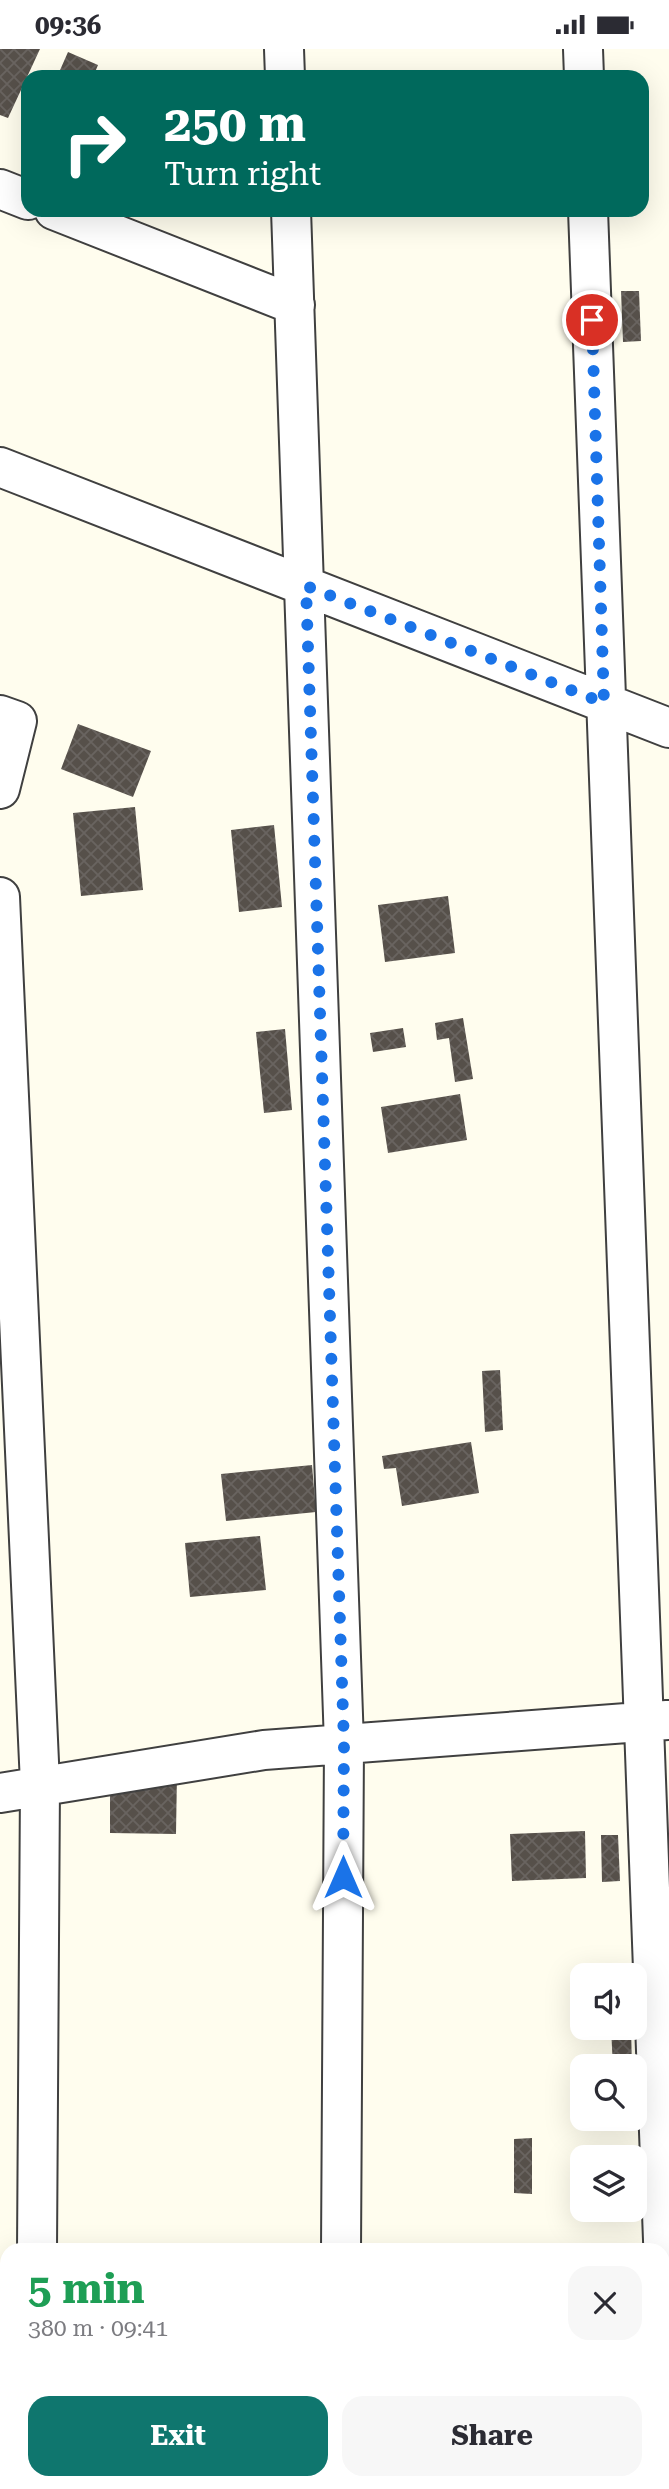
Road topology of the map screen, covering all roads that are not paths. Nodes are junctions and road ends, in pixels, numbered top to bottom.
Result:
1 (284, 49) edge
2 (583, 49) edge
3 (285, 70) edge
4 (584, 70) edge
5 (0, 189) edge
6 (21, 197) edge
7 (72, 217) edge
8 (291, 217) edge
9 (588, 217) edge
10 (295, 305) junction
11 (0, 467) edge
12 (306, 586) junction
13 (604, 703) junction
14 (0, 715) edge
15 (669, 728) edge
16 (0, 789) edge
17 (0, 897) edge
18 (4, 1061) edge
19 (11, 1396) edge
20 (656, 1721) edge
21 (344, 1744) junction
22 (40, 1784) junction
23 (0, 1793) edge
24 (37, 2243) edge
25 (341, 2243) edge
26 (664, 2243) edge

1 - 3 street
2 - 4 street
5 - 6 street
7 - 10 street
8 - 10 street
9 - 13 street
10 - 12 street
11 - 12 street
12 - 13 street
12 - 21 street
13 - 15 street
13 - 20 street
14 - 16 street
17 - 18 street
18 - 19 street
19 - 22 street
20 - 21 street
20 - 26 street
21 - 22 street
21 - 25 street
22 - 23 street
22 - 24 street

